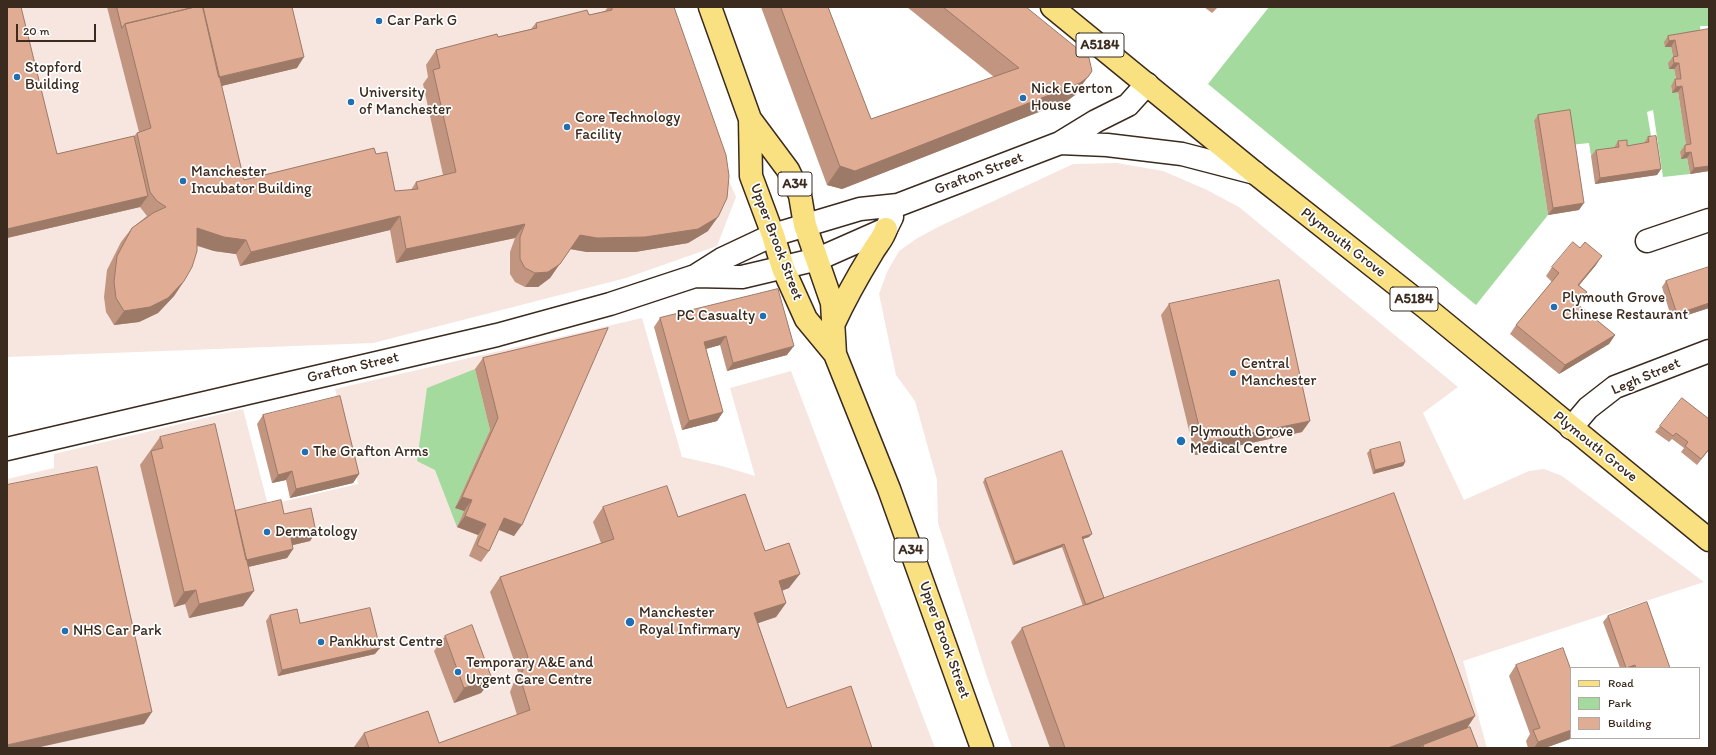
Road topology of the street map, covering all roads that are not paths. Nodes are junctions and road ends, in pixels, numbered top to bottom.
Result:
1 (710, 7) edge
2 (1052, 7) edge
3 (1147, 84) junction
4 (750, 119) junction
5 (1060, 143) junction
6 (1255, 173) junction
7 (898, 206) junction
8 (1709, 220) edge
9 (805, 225) junction
10 (886, 229) junction
11 (773, 235) junction
12 (1647, 241) dead end
13 (818, 259) junction
14 (783, 268) junction
15 (695, 276) junction
16 (834, 323) junction
17 (1709, 351) edge
18 (834, 354) junction
19 (1572, 428) junction
20 (7, 450) edge
21 (1709, 540) edge
22 (982, 748) edge

1 - 4 main road, Upper Brook Street / A34
2 - 3 main road, Plymouth Grove / A5184
3 - 5 street
3 - 6 main road, Plymouth Grove / A5184
4 - 9 main road, Upper Brook Street / A34
4 - 11 main road, Upper Brook Street / A34
5 - 6 street
5 - 7 street, Grafton Street
6 - 19 main road, Plymouth Grove / A5184
7 - 9 street, Grafton Street
7 - 10 street
8 - 12 street
9 - 11 street, Grafton Street
9 - 13 main road, Upper Brook Street / A34
10 - 13 street, Grafton Street
10 - 16 main road
11 - 14 main road, Upper Brook Street / A34
11 - 15 street, Grafton Street
13 - 14 street, Grafton Street
13 - 16 main road, Upper Brook Street / A34
14 - 15 street, Grafton Street
14 - 18 main road, Upper Brook Street / A34
15 - 20 street, Grafton Street
16 - 18 main road, Upper Brook Street / A34
17 - 19 street, Legh Street
18 - 22 main road, Upper Brook Street / A34
19 - 21 main road, Plymouth Grove / A5184

